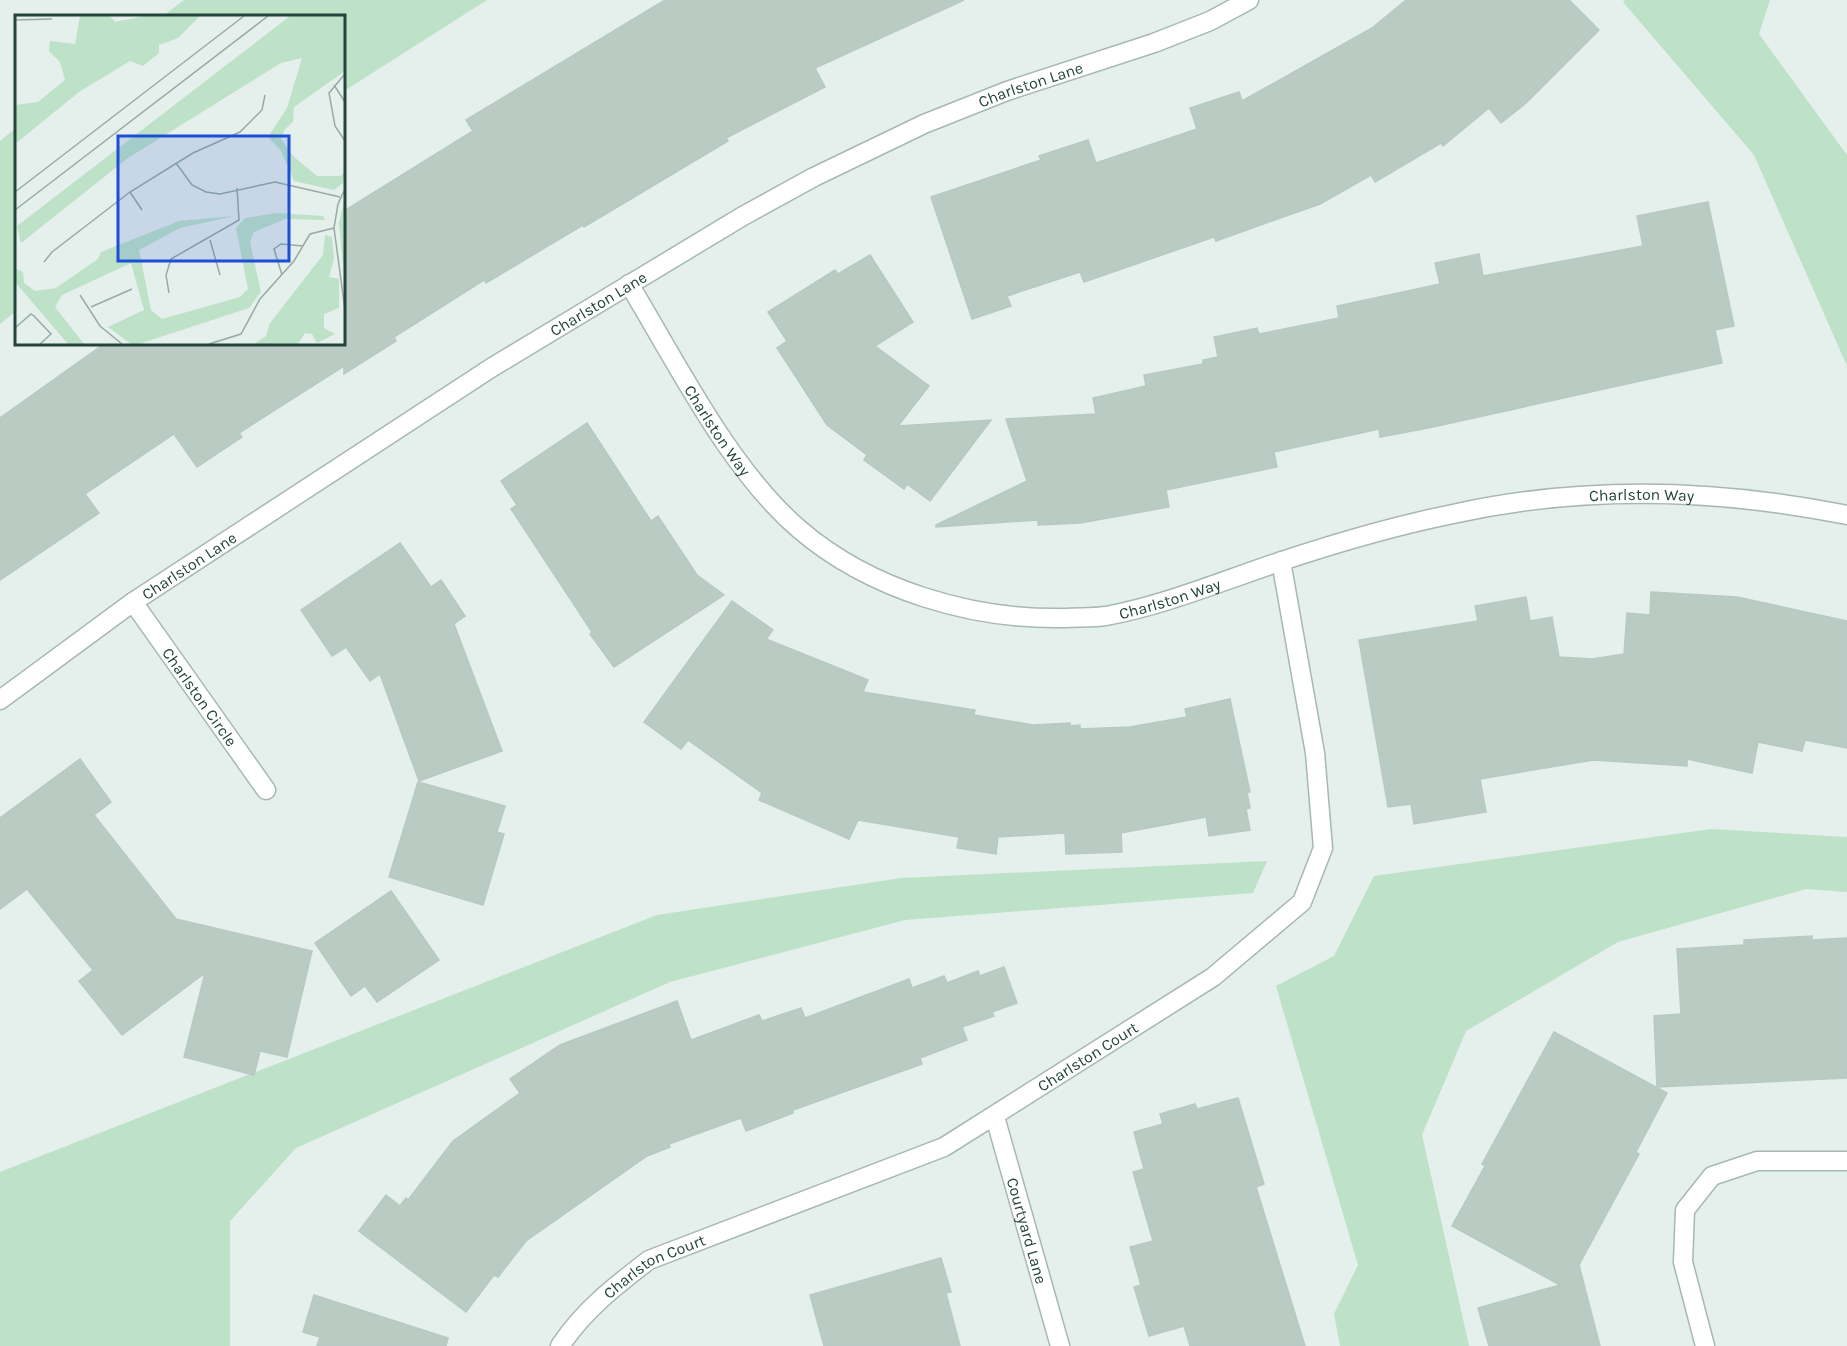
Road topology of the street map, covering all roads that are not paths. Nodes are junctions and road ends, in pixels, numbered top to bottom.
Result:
1 (1249, 0) edge
2 (629, 284) junction
3 (1847, 515) edge
4 (1281, 561) junction
5 (133, 602) junction
6 (0, 700) edge
7 (266, 790) dead end
8 (995, 1117) junction
9 (1847, 1161) edge
10 (560, 1346) edge
11 (1060, 1346) edge
12 (1705, 1346) edge

1 - 2 street, Charlston Lane
2 - 4 street, Charlston Way
2 - 5 street, Charlston Lane
3 - 4 street, Charlston Way
4 - 8 street, Charlston Court
5 - 6 street, Charlston Lane
5 - 7 street, Charlston Circle
8 - 10 street, Charlston Court
8 - 11 street, Courtyard Lane
9 - 12 street

